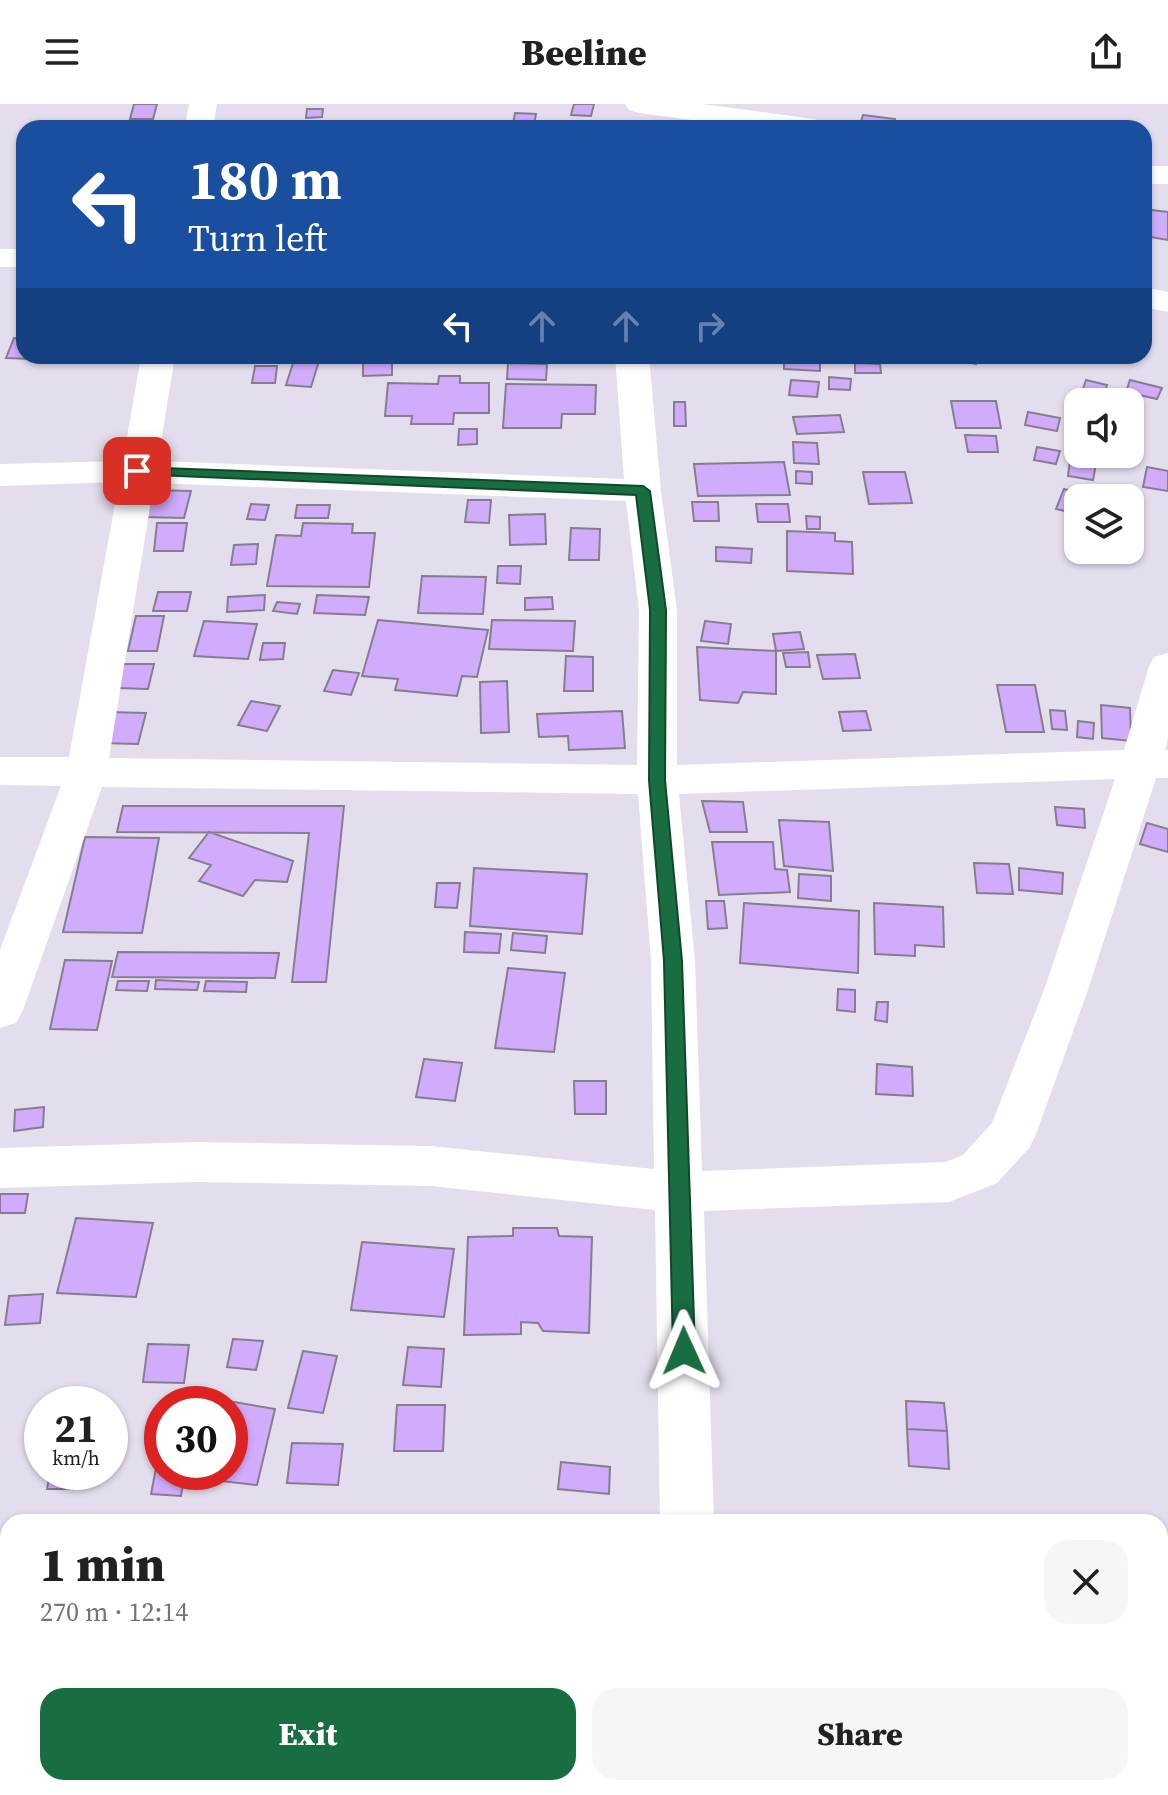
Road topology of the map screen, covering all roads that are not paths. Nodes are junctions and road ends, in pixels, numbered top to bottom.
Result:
1 (639, 104) edge
2 (756, 120) edge
3 (157, 364) edge
4 (633, 364) edge
5 (137, 471) junction
6 (0, 475) edge
7 (643, 491) junction
8 (1168, 666) edge
9 (1154, 765) edge
10 (0, 771) edge
11 (87, 771) junction
12 (657, 780) junction
13 (0, 1010) edge
14 (0, 1168) edge
15 (678, 1192) junction
16 (687, 1514) edge

1 - 2 street
3 - 5 street
4 - 7 street
5 - 6 street
5 - 7 street
5 - 11 street
7 - 12 street
8 - 9 street
9 - 12 street
9 - 15 street
10 - 11 street
11 - 12 street
11 - 13 street
12 - 15 street
14 - 15 street
15 - 16 street

